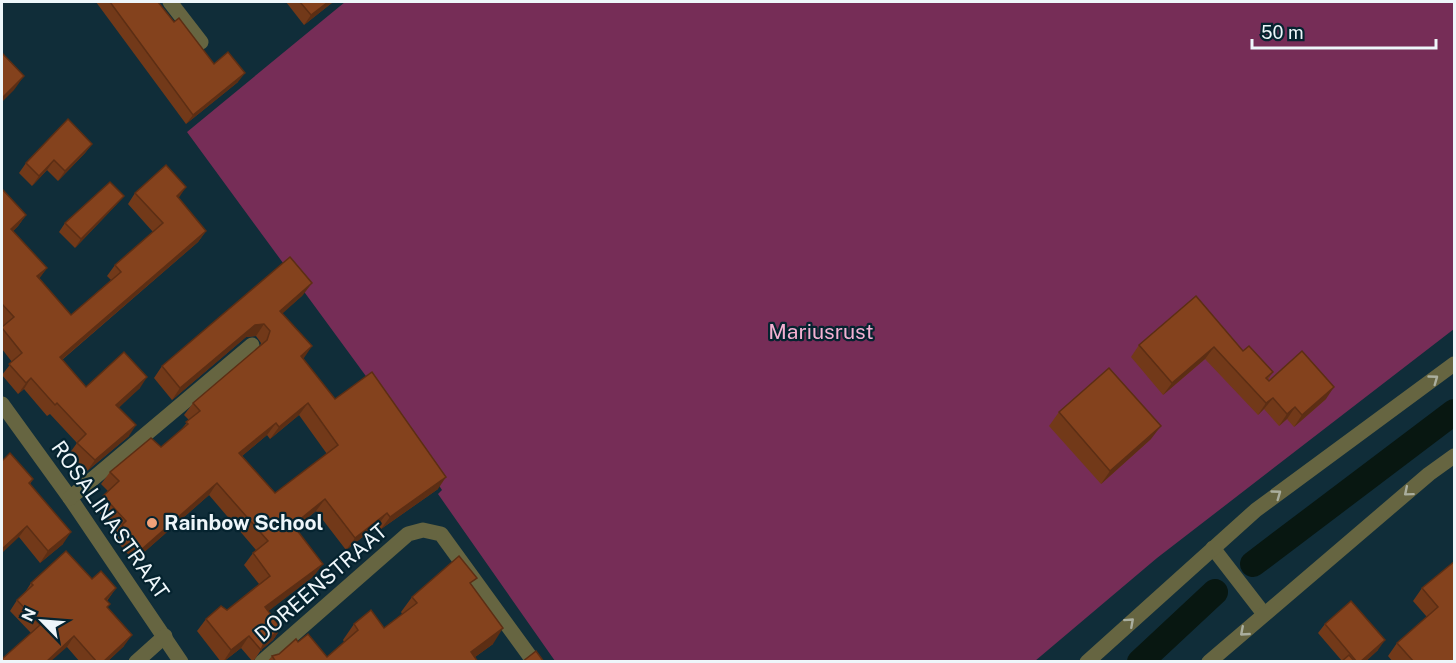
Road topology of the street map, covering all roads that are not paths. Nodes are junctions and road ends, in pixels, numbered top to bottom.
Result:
1 (170, 2) edge
2 (201, 42) edge
3 (252, 345) edge
4 (1455, 364) edge
5 (2, 404) edge
6 (1455, 456) edge
7 (70, 498) junction
8 (1213, 548) junction
9 (1264, 614) junction
10 (165, 636) junction
11 (136, 662) edge
12 (181, 662) edge
13 (262, 662) edge
14 (534, 662) edge
15 (1086, 662) edge
16 (1209, 662) edge

1 - 2 street
3 - 7 street
8 -> 4 street
5 - 7 street, ROSALINASTRAAT
6 -> 9 street
7 - 10 street, ROSALINASTRAAT
8 - 9 street
15 -> 8 street
9 -> 16 street
10 - 11 street
10 - 12 street, ROSALINASTRAAT
13 - 14 street, DOREENSTRAAT

